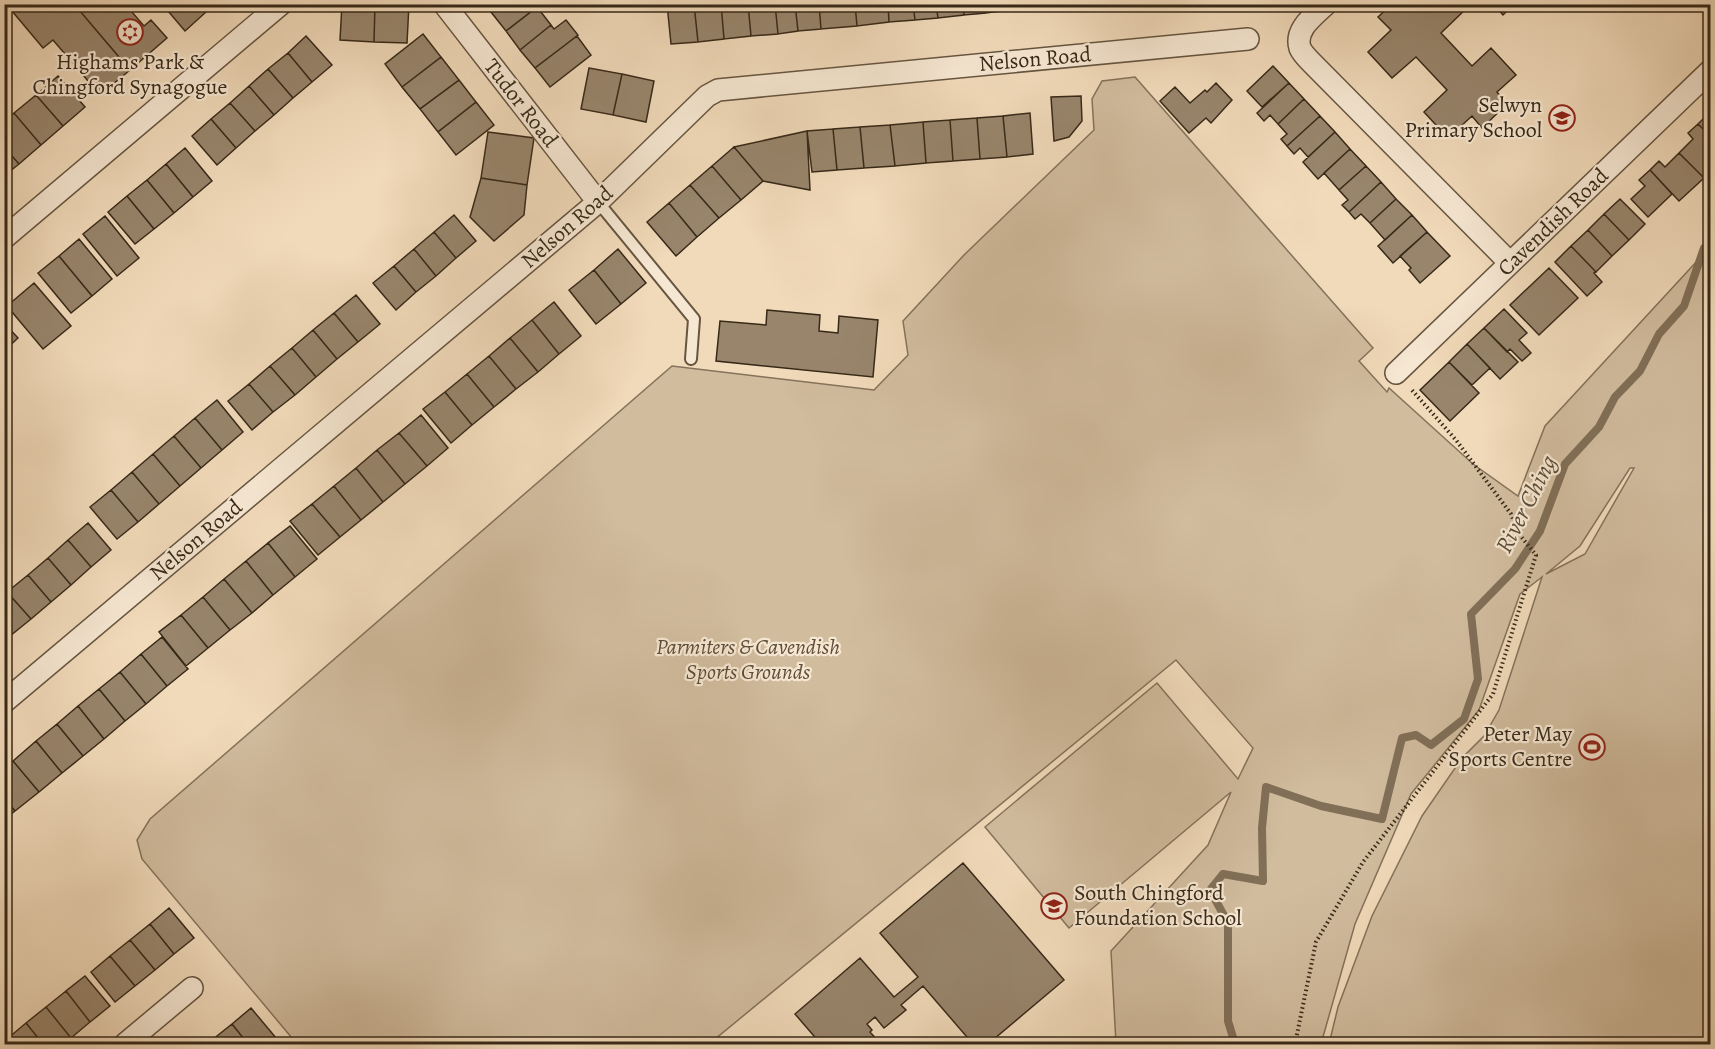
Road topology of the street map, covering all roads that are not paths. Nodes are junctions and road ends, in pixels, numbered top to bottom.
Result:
1 (281, 4) edge
2 (444, 4) edge
3 (1326, 4) edge
4 (1248, 39) dead end
5 (1710, 71) edge
6 (598, 202) junction
7 (4, 238) edge
8 (1510, 263) junction
9 (691, 358) dead end
10 (1396, 373) road end
11 (4, 702) edge
12 (192, 988) dead end
13 (125, 1044) edge

1 - 7 street
2 - 6 street, Tudor Road
3 - 8 street
4 - 6 street, Nelson Road
5 - 8 street, Cavendish Road
6 - 9 lane
6 - 11 street, Nelson Road
8 - 10 street, Cavendish Road
12 - 13 street

